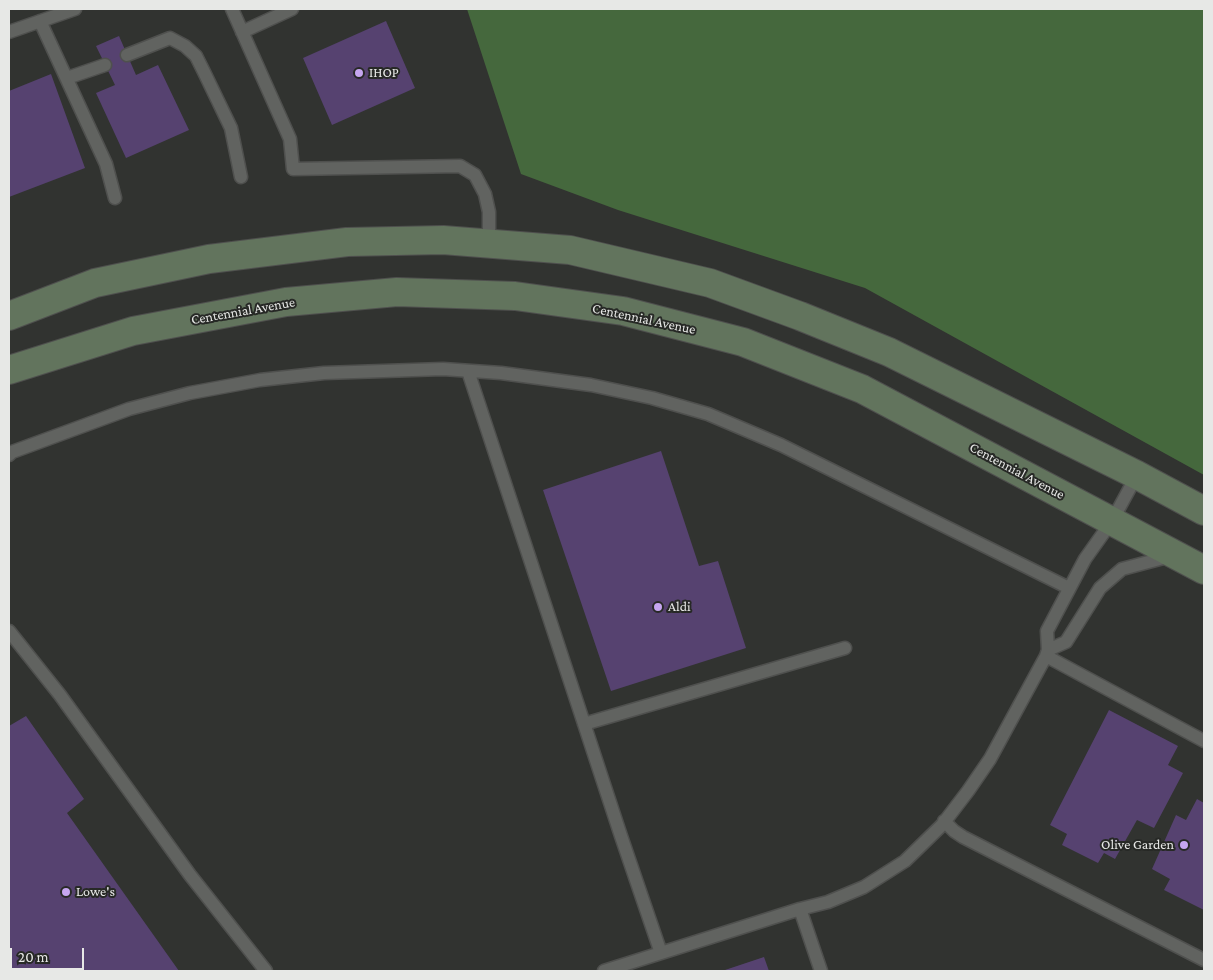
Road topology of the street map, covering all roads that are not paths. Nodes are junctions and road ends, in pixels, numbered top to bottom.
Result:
1 (75, 9) edge
2 (232, 9) edge
3 (292, 9) edge
4 (40, 21) junction
5 (9, 32) edge
6 (242, 32) junction
7 (127, 55) dead end
8 (105, 65) dead end
9 (67, 78) junction
10 (241, 177) dead end
11 (115, 198) dead end
12 (489, 244) junction
13 (9, 316) edge
14 (9, 370) edge
15 (468, 371) junction
16 (9, 455) edge
17 (1137, 475) junction
18 (1204, 511) edge
19 (1112, 521) junction
20 (1175, 555) junction
21 (1204, 570) edge
22 (1069, 588) junction
23 (9, 631) edge
24 (845, 648) dead end
25 (1047, 653) junction
26 (584, 724) junction
27 (1204, 741) edge
28 (944, 821) junction
29 (800, 909) junction
30 (661, 953) junction
31 (1204, 960) edge
32 (266, 971) edge
33 (604, 971) edge
34 (821, 971) edge

1 - 4 lane
2 - 6 lane
3 - 6 lane
4 - 5 lane
4 - 9 lane
6 - 12 lane
7 - 10 lane
8 - 9 lane
9 - 11 lane
12 - 13 main road
12 - 17 main road
14 - 19 main road, Centennial Avenue
15 - 16 lane
15 - 22 lane
15 - 26 lane
17 - 18 main road
17 - 19 lane
19 - 20 main road, Centennial Avenue
19 - 22 lane
20 - 21 main road, Centennial Avenue
20 - 25 lane
22 - 25 lane
23 - 32 lane
24 - 26 lane
25 - 27 lane
25 - 28 lane
26 - 30 lane
28 - 29 lane
28 - 31 lane
29 - 30 lane
29 - 34 lane
30 - 33 lane

